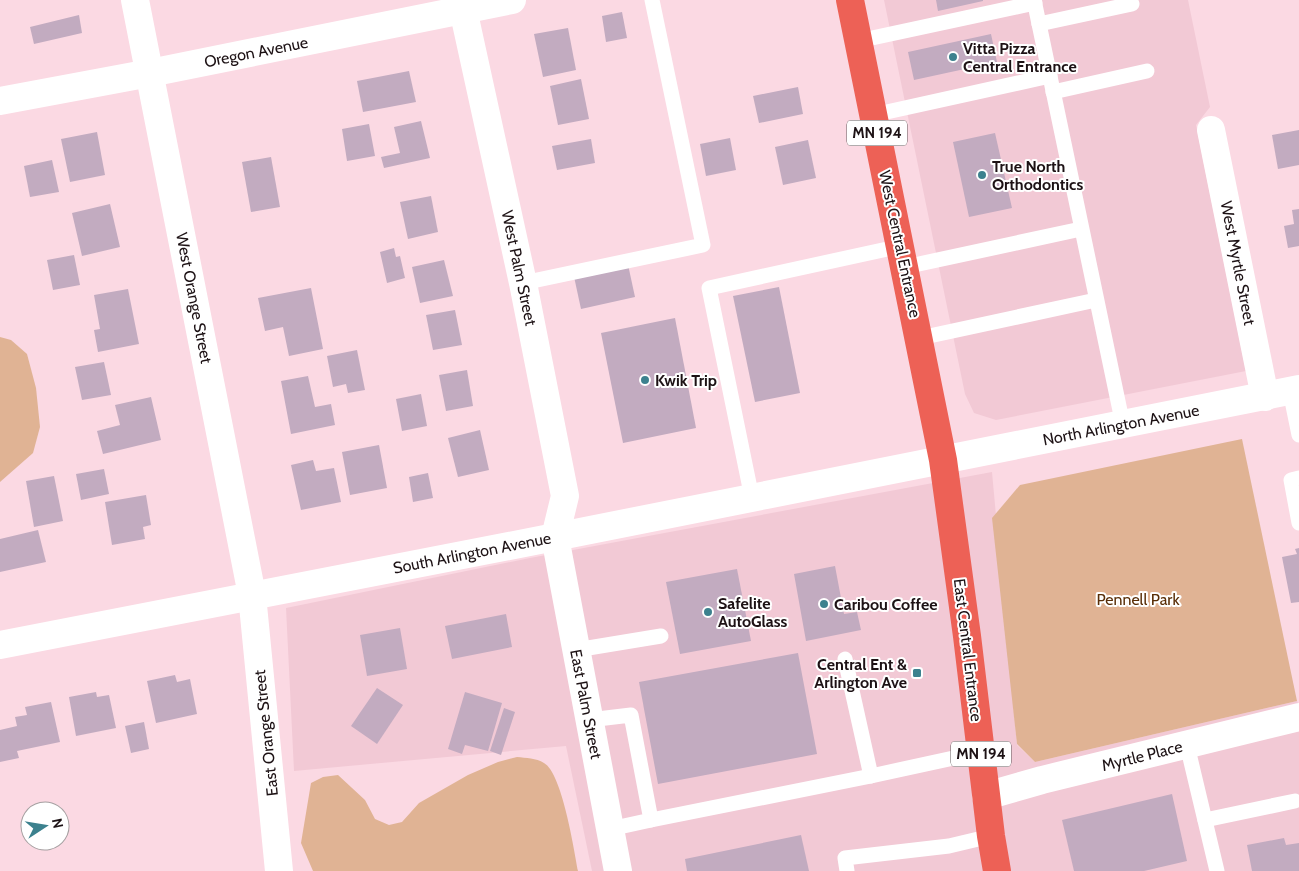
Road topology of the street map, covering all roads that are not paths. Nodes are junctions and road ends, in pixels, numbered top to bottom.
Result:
1 (135, 0) edge
2 (512, 0) edge
3 (652, 0) edge
4 (850, 0) edge
5 (1035, 2) edge
6 (1132, 4) dead end
7 (462, 5) edge
8 (1039, 24) junction
9 (858, 41) junction
10 (1147, 71) dead end
11 (150, 73) junction
12 (1050, 76) junction
13 (1053, 92) junction
14 (0, 101) edge
15 (874, 115) junction
16 (1211, 130) dead end
17 (1081, 229) junction
18 (903, 256) junction
19 (523, 283) junction
20 (1096, 300) junction
21 (920, 338) junction
22 (1284, 393) edge
23 (1123, 425) junction
24 (1299, 435) edge
25 (943, 460) junction
26 (1299, 478) edge
27 (752, 498) junction
28 (1299, 523) edge
29 (555, 537) junction
30 (252, 596) junction
31 (661, 636) dead end
32 (0, 645) edge
33 (576, 650) junction
34 (845, 659) dead end
35 (1299, 717) edge
36 (589, 720) junction
37 (1187, 745) junction
38 (981, 752) junction
39 (871, 776) junction
40 (986, 796) junction
41 (1295, 801) dead end
42 (651, 820) junction
43 (1205, 820) junction
44 (610, 829) junction
45 (991, 836) junction
46 (280, 871) edge
47 (618, 871) edge
48 (847, 871) edge
49 (997, 871) edge
50 (1217, 871) edge

1 - 11 street, West Orange Street
2 - 7 street, Oregon Avenue
3 - 19 lane
4 - 9 highway, West Central Entrance / MN 194
5 - 8 lane
5 - 9 lane
6 - 8 lane
7 - 11 street, Oregon Avenue
7 - 19 street, West Palm Street
8 - 12 lane
9 - 15 highway, West Central Entrance / MN 194
10 - 13 lane
11 - 14 street, Oregon Avenue
11 - 30 street, West Orange Street
12 - 13 lane
12 - 15 lane
13 - 17 lane
15 - 18 highway, West Central Entrance / MN 194
16 - 22 street, West Myrtle Street
17 - 18 lane
17 - 20 lane
18 - 21 highway, West Central Entrance / MN 194
18 - 27 lane
19 - 29 street, West Palm Street
20 - 21 lane
20 - 23 lane
21 - 25 highway, West Central Entrance / MN 194
22 - 23 street, North Arlington Avenue
22 - 24 lane
23 - 25 street, North Arlington Avenue
25 - 27 street, South Arlington Avenue
25 - 38 highway, East Central Entrance / MN 194
26 - 28 lane
27 - 29 street, South Arlington Avenue
29 - 30 street, South Arlington Avenue
29 - 33 street, East Palm Street
30 - 32 street, South Arlington Avenue
30 - 46 street, East Orange Street
31 - 33 lane
33 - 36 street, East Palm Street
34 - 39 lane
35 - 37 street, Myrtle Place
36 - 42 lane
36 - 44 street, East Palm Street
37 - 40 street, Myrtle Place
37 - 43 lane
38 - 39 lane
38 - 40 highway, East Central Entrance / MN 194
39 - 42 lane
40 - 45 highway, East Central Entrance / MN 194
41 - 43 lane
42 - 44 lane
43 - 50 lane
44 - 47 street, East Palm Street
45 - 48 lane
45 - 49 highway, East Central Entrance / MN 194

